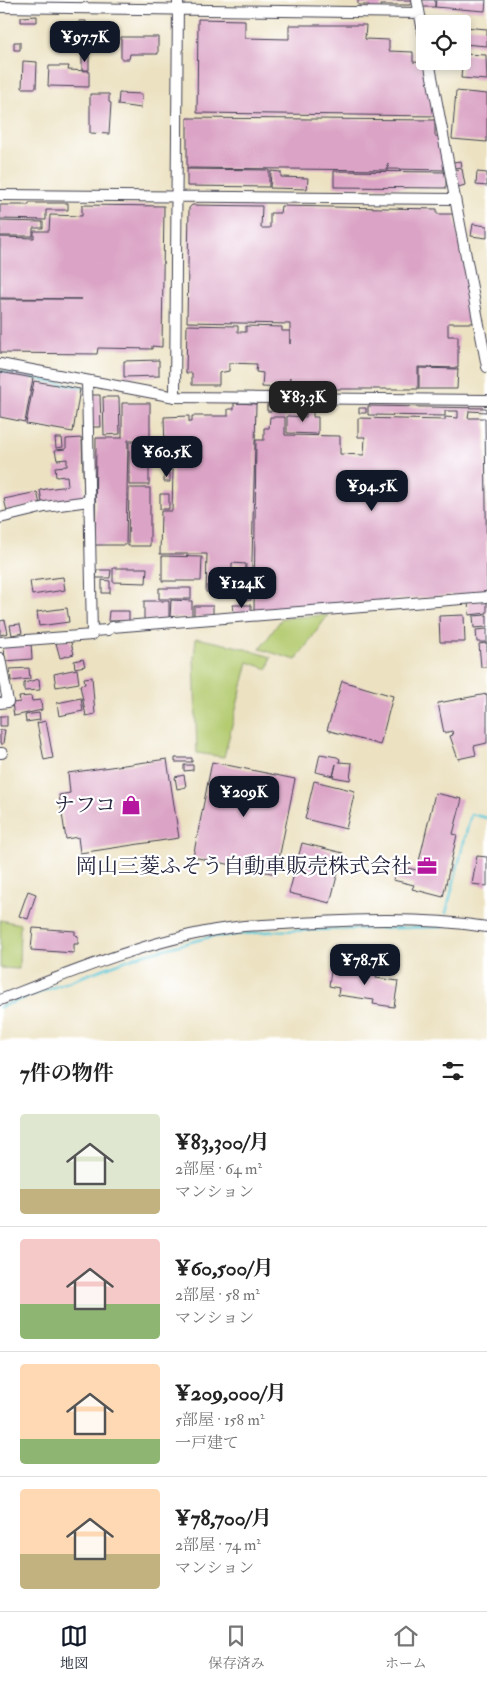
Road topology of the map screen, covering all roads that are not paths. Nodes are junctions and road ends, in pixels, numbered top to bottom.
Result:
1 (417, 0) edge
2 (177, 4) edge
3 (0, 6) edge
4 (420, 13) joint
5 (431, 70) edge
6 (0, 195) edge
7 (177, 196) junction
8 (455, 200) junction
9 (0, 364) edge
10 (487, 367) edge
11 (86, 381) junction
12 (176, 397) junction
13 (487, 400) edge
14 (87, 501) junction
15 (0, 518) edge
16 (487, 596) edge
17 (92, 631) junction
18 (0, 642) edge
19 (0, 658) edge
20 (0, 703) edge
21 (487, 927) edge
22 (0, 1000) edge

1 - 4 street
2 - 3 street
2 - 4 street
2 - 7 street
5 - 8 street
6 - 7 street
7 - 8 street
7 - 12 street
8 - 10 street
9 - 11 street
11 - 12 street
11 - 14 street
12 - 13 street
14 - 15 street
14 - 17 street
16 - 17 street
17 - 18 street
19 - 20 street
21 - 22 street

